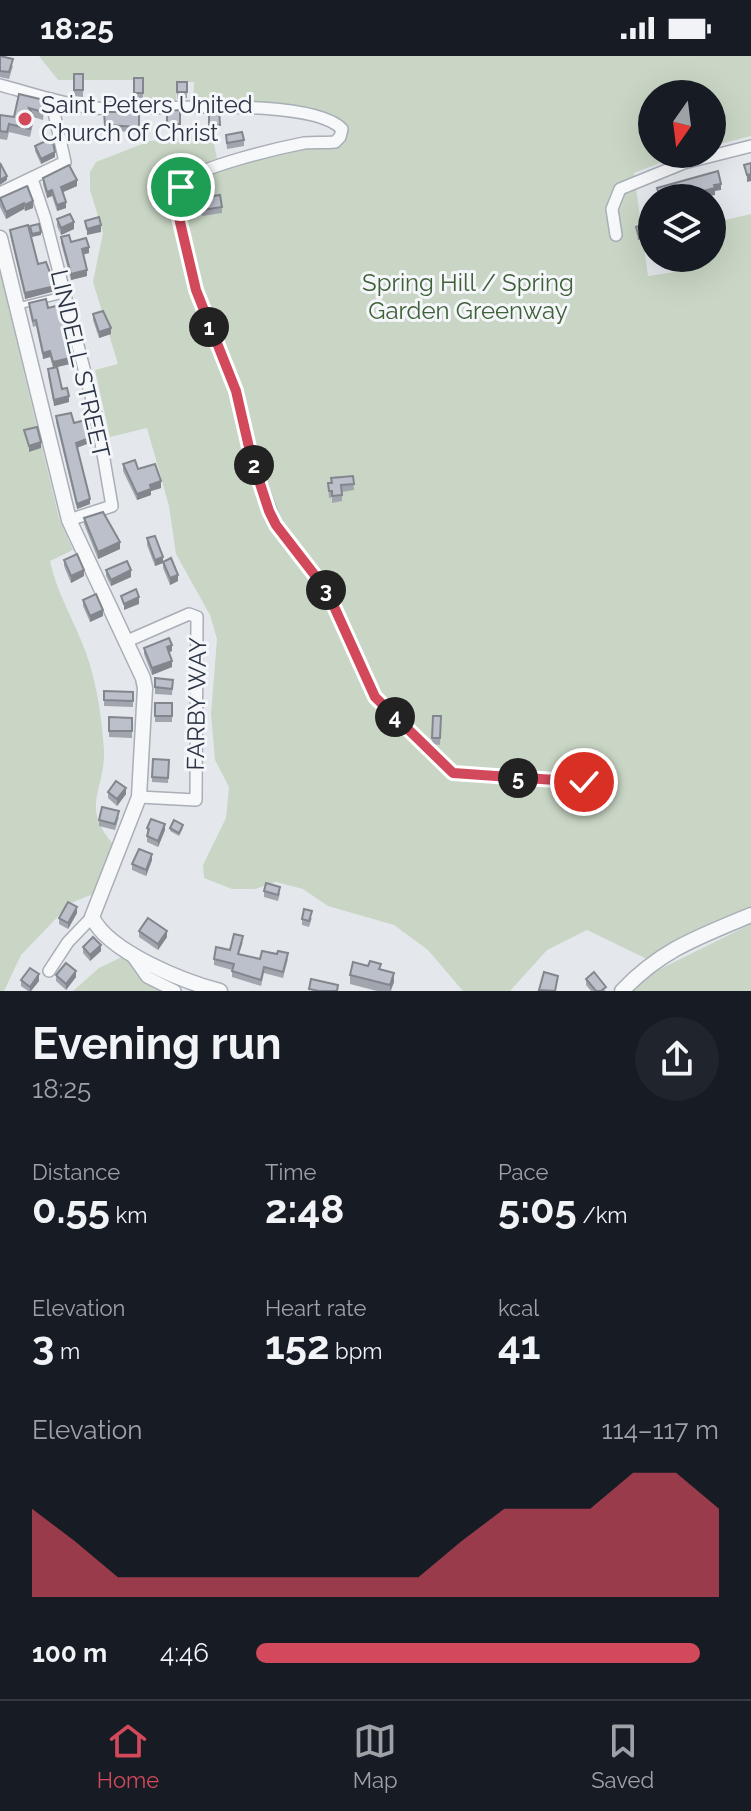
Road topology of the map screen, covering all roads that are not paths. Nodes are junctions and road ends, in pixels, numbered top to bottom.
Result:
1 (0, 85) edge
2 (51, 99) junction
3 (751, 146) edge
4 (32, 179) junction
5 (0, 193) edge
6 (616, 235) dead end
7 (0, 238) edge
8 (64, 295) junction
9 (16, 307) junction
10 (69, 520) junction
11 (276, 525) road end
12 (125, 642) junction
13 (139, 797) junction
14 (751, 915) edge
15 (92, 917) junction
16 (127, 950) junction
17 (49, 971) dead end
18 (175, 991) edge
19 (220, 991) edge
20 (622, 991) edge

1 - 2 street
2 - 4 street
2 - 11 street
3 - 6 street
4 - 5 street
4 - 8 street, LINDELL STREET
7 - 9 street
8 - 9 lane
8 - 10 street, LINDELL STREET
9 - 10 street
10 - 12 street
12 - 13 street
12 - 13 street, FARBY WAY
13 - 15 street
14 - 20 street
15 - 16 street
15 - 17 street
16 - 18 street
16 - 19 street

